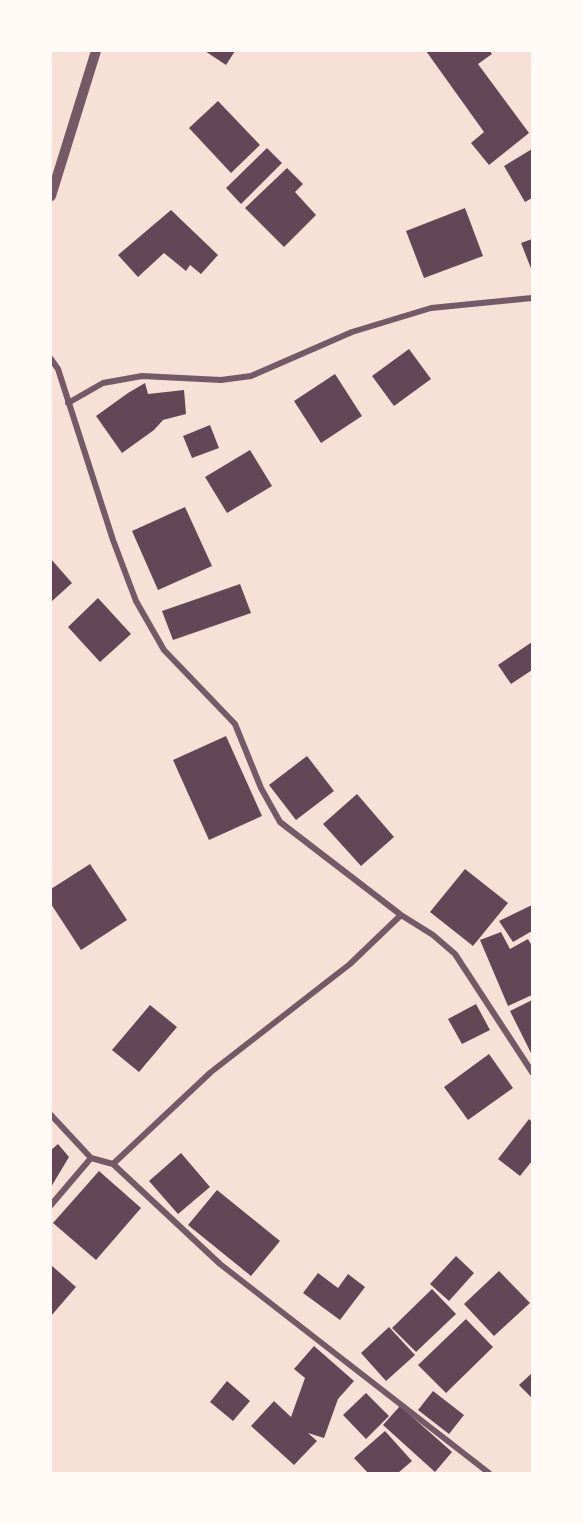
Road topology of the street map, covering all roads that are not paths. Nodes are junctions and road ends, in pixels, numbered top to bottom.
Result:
1 (96, 51) edge
2 (51, 196) edge
3 (532, 298) edge
4 (51, 359) edge
5 (68, 403) junction
6 (400, 915) junction
7 (532, 1072) edge
8 (51, 1115) edge
9 (91, 1158) junction
10 (112, 1164) junction
11 (51, 1205) edge
12 (489, 1473) edge

1 - 2 street
3 - 5 street
4 - 5 street
5 - 6 street
6 - 7 street
6 - 10 street
8 - 9 street
9 - 10 street
9 - 11 street
10 - 12 street

